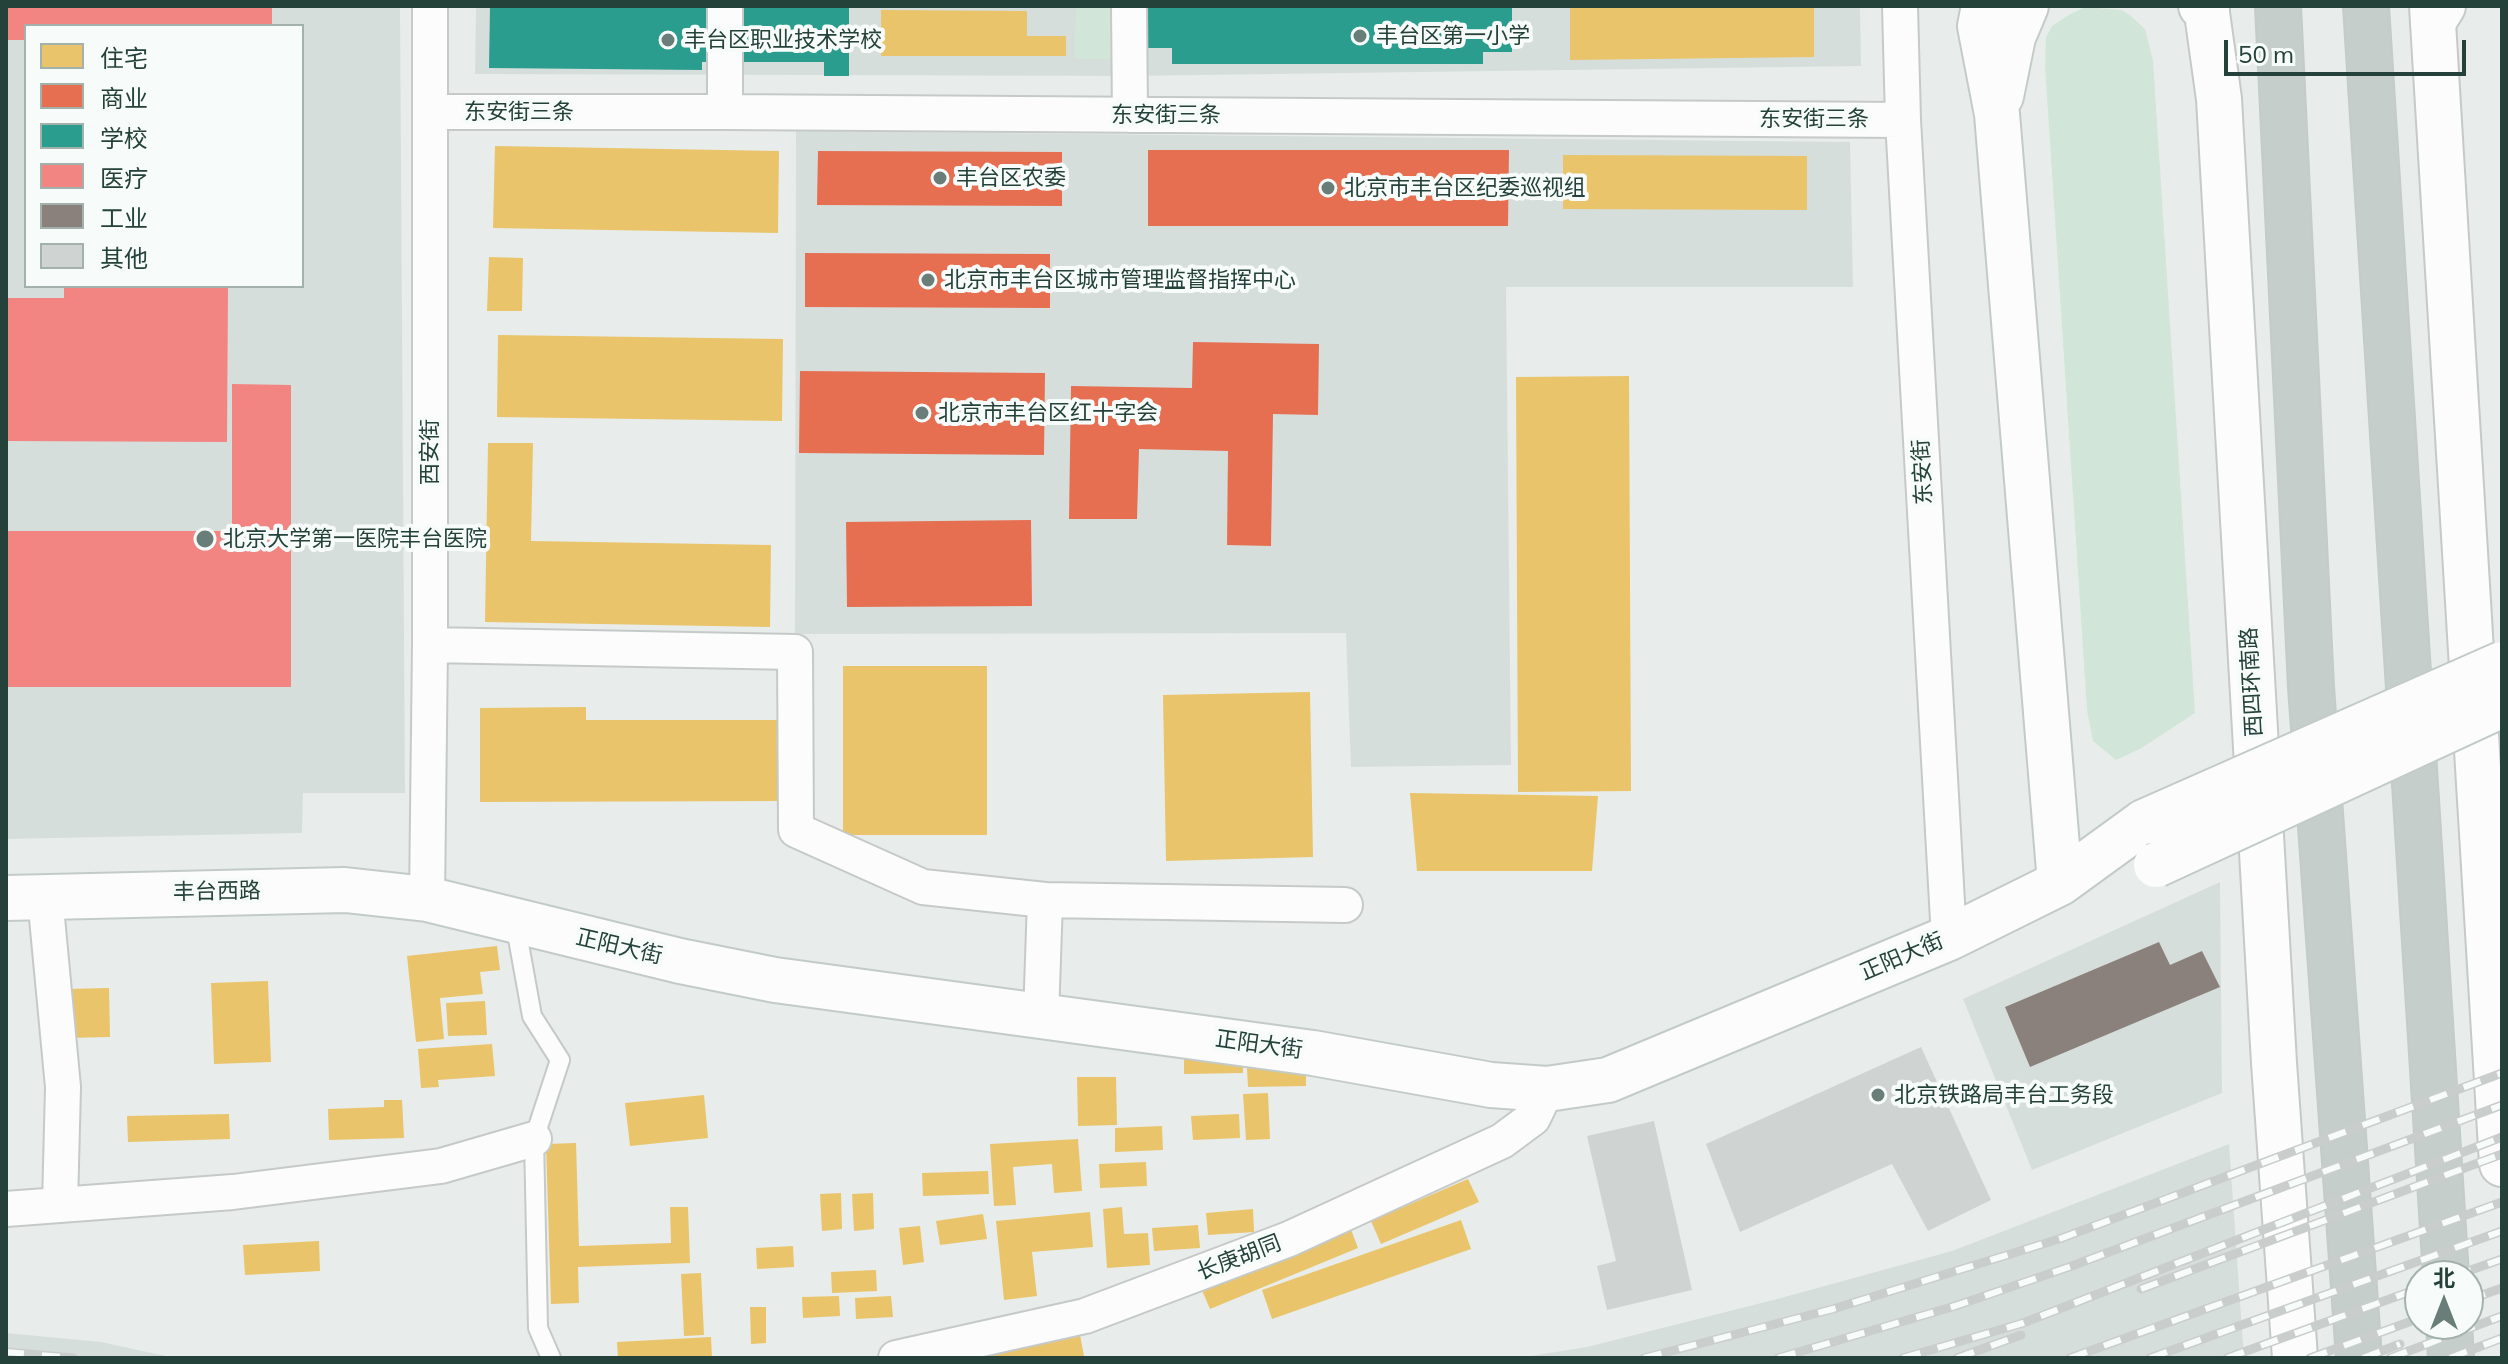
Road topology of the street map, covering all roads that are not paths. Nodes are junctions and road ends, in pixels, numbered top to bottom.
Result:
1 (430, 6) edge
2 (725, 6) edge
3 (1129, 6) edge
4 (1900, 6) edge
5 (1984, 6) edge
6 (2026, 6) edge
7 (2278, 6) edge
8 (2366, 6) edge
9 (2205, 8) edge
10 (2436, 11) edge
11 (430, 112) junction
12 (725, 112) junction
13 (1997, 114) junction
14 (1130, 115) junction
15 (1903, 120) junction
16 (430, 645) junction
17 (2502, 664) edge
18 (2502, 705) edge
19 (2060, 883) junction
20 (25, 898) edge
21 (427, 899) junction
22 (1045, 900) junction
23 (1345, 905) dead end
24 (515, 922) junction
25 (1949, 938) junction
26 (1041, 1017) junction
27 (1547, 1089) junction
28 (534, 1139) junction
29 (2502, 1164) edge
30 (60, 1205) junction
31 (6, 1209) edge
32 (2445, 1260) edge
33 (551, 1358) edge
34 (896, 1358) edge
35 (2295, 1358) edge
36 (2359, 1358) edge

1 - 11 street, 西安街
2 - 12 street
3 - 14 street
4 - 15 street, 东安街
5 - 13 main road
6 - 13 main road
7 - 36 highway
8 - 32 highway
9 - 35 main road, 西四环南路
10 - 29 main road
11 - 12 street, 东安街三条
11 - 16 street, 西安街
12 - 14 street, 东安街三条
13 - 19 main road
14 - 15 street, 东安街三条
15 - 25 street, 东安街
16 - 21 street, 西安街
16 - 22 street
17 - 19 main road, 正阳大街, bridge
18 - 19 main road, 正阳大街, bridge
19 - 25 main road, 正阳大街
20 - 21 main road, 丰台西路
20 - 30 street
21 - 24 main road, 正阳大街
22 - 23 street
22 - 26 street
24 - 26 main road, 正阳大街
24 - 28 lane
25 - 27 main road, 正阳大街
26 - 27 main road, 正阳大街
27 - 34 street, 长庚胡同
28 - 30 street
28 - 33 lane
30 - 31 street

